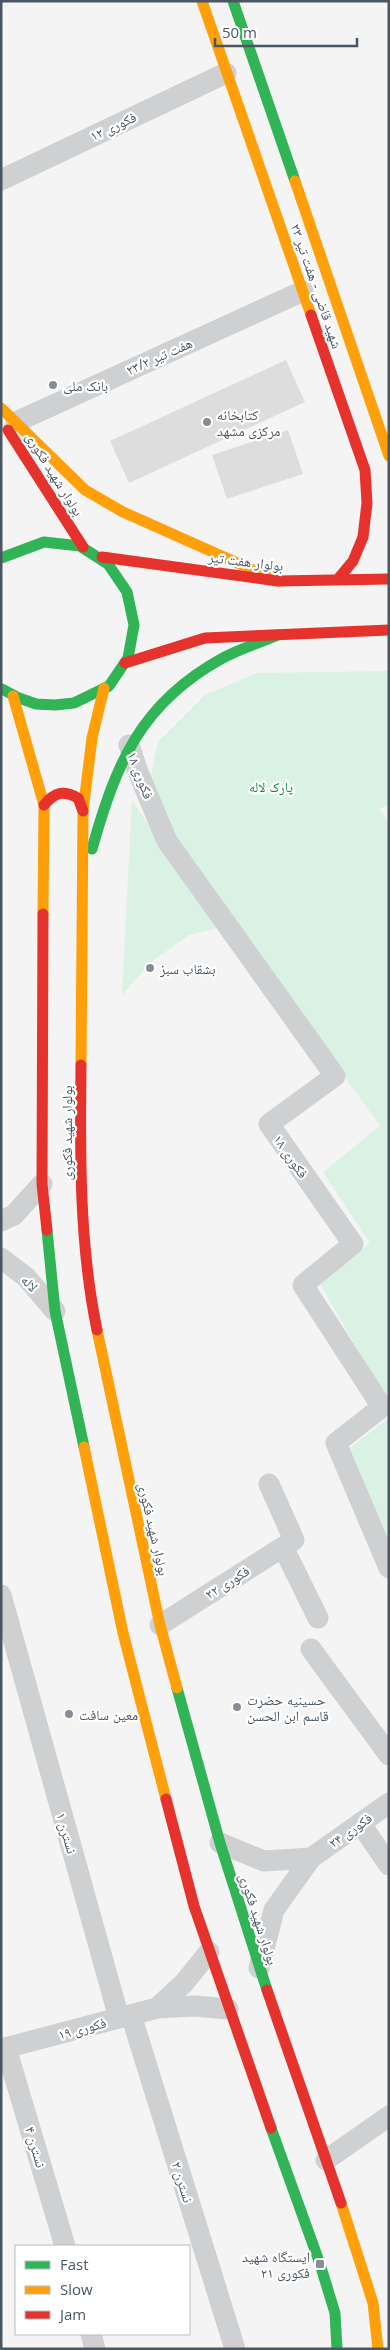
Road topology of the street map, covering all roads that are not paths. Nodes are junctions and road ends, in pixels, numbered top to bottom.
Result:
1 (202, 1) edge
2 (232, 1) edge
3 (226, 73) junction
4 (1, 180) edge
5 (303, 291) junction
6 (6, 416) edge
7 (389, 456) edge
8 (368, 501) junction
9 (379, 506) dead end
10 (83, 546) junction
11 (102, 557) junction
12 (1, 558) edge
13 (338, 579) junction
14 (389, 579) edge
15 (278, 581) junction
16 (389, 630) edge
17 (278, 635) junction
18 (125, 664) junction
19 (1, 688) edge
20 (104, 688) junction
21 (13, 696) junction
22 (129, 745) junction
23 (44, 805) junction
24 (83, 810) junction
25 (82, 882) junction
26 (42, 1184) junction
27 (1, 1221) edge
28 (1, 1258) edge
29 (55, 1311) junction
30 (269, 1484) dead end
31 (289, 1544) junction
32 (389, 1568) edge
33 (1, 1596) edge
34 (318, 1618) dead end
35 (160, 1625) junction
36 (311, 1649) dead end
37 (389, 1755) edge
38 (389, 1802) edge
39 (360, 1823) junction
40 (220, 1843) junction
41 (311, 1858) junction
42 (389, 1865) edge
43 (209, 1952) junction
44 (259, 1968) junction
45 (157, 2008) junction
46 (228, 2009) junction
47 (125, 2017) junction
48 (4, 2048) edge
49 (389, 2116) edge
50 (326, 2160) junction
51 (65, 2245) edge
52 (91, 2335) edge
53 (95, 2349) edge
54 (235, 2349) edge
55 (337, 2349) edge
56 (378, 2349) edge

1 - 3 main road, شهید قاضی - هفت تیر ۲۳
2 - 7 main road, شهید قاضی - هفت تیر ۲۳
3 - 4 street, فکوری ۱۲
3 - 5 main road, شهید قاضی - هفت تیر ۲۳
5 - 6 street, هفت تیر ۲۳/۲
5 - 8 main road, شهید قاضی - هفت تیر ۲۳
6 - 10 main road, بولوار شهید فکوری
6 - 15 main road
8 - 9 main road
8 - 13 main road, شهید قاضی - هفت تیر ۲۳
10 - 11 main road
10 - 12 main road
11 - 15 main road, بولوار هفت تیر
11 - 18 main road
13 - 14 main road, بولوار هفت تیر
13 - 15 main road, بولوار هفت تیر
16 - 17 main road
17 - 18 main road
17 - 22 main road
18 - 20 main road
19 - 21 main road
20 - 21 main road
20 - 24 main road, بولوار شهید فکوری
21 - 23 main road, بولوار شهید فکوری
22 - 25 main road
22 - 32 street, فکوری ١٨
23 - 24 main road
23 - 26 main road, بولوار شهید فکوری
24 - 25 main road, بولوار شهید فکوری
25 - 35 main road, بولوار شهید فکوری
26 - 27 street
26 - 29 main road, بولوار شهید فکوری
28 - 29 street, لاله
29 - 43 main road, بولوار شهید فکوری
30 - 31 street
31 - 34 street
31 - 35 street, فکوری ۲۲
33 - 47 street, نسترن ۱
35 - 40 main road, بولوار شهید فکوری
36 - 37 street
38 - 39 street, فکوری ۲۴
39 - 41 street, فکوری ۲۴
39 - 42 street
40 - 41 street
40 - 44 main road, بولوار شهید فکوری
41 - 44 street
43 - 45 street
43 - 46 main road, بولوار شهید فکوری
44 - 50 main road, بولوار شهید فکوری
45 - 46 street, فکوری ۱۹
45 - 47 street, فکوری ۱۹
46 - 55 main road, بولوار شهید فکوری
47 - 48 street, فکوری ۱۹
47 - 54 street, نسترن ۲
48 - 51 street, نسترن ۴
49 - 50 street
50 - 56 main road, بولوار شهید فکوری
52 - 53 street

